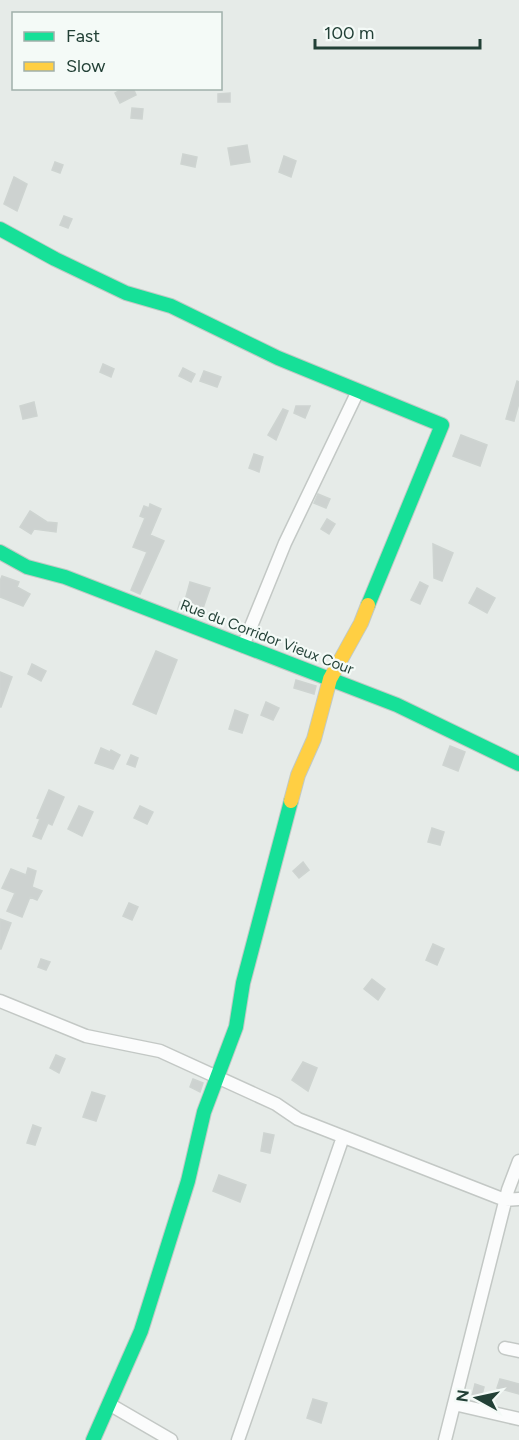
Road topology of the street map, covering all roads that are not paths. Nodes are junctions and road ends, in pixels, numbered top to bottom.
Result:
1 (0, 229) edge
2 (358, 391) junction
3 (0, 554) edge
4 (243, 646) junction
5 (330, 679) junction
6 (519, 764) edge
7 (0, 1001) edge
8 (218, 1077) junction
9 (343, 1137) junction
10 (519, 1161) edge
11 (519, 1199) edge
12 (505, 1200) junction
13 (505, 1348) dead end
14 (519, 1351) edge
15 (109, 1404) junction
16 (454, 1404) junction
17 (519, 1419) edge
18 (241, 1439) edge
19 (93, 1440) edge
20 (171, 1440) edge
21 (445, 1440) edge

1 - 2 street
2 - 4 street
2 - 5 street
3 - 4 street, Rue du Corridor Vieux Cour
4 - 5 street, Rue du Corridor Vieux Cour
5 - 6 street, Rue du Corridor Vieux Cour
5 - 8 street
7 - 8 street
8 - 9 street
8 - 15 street
9 - 12 street
9 - 18 street
10 - 12 street
11 - 12 street
12 - 16 street
13 - 14 street
15 - 19 street
15 - 20 street
16 - 17 street
16 - 21 street

